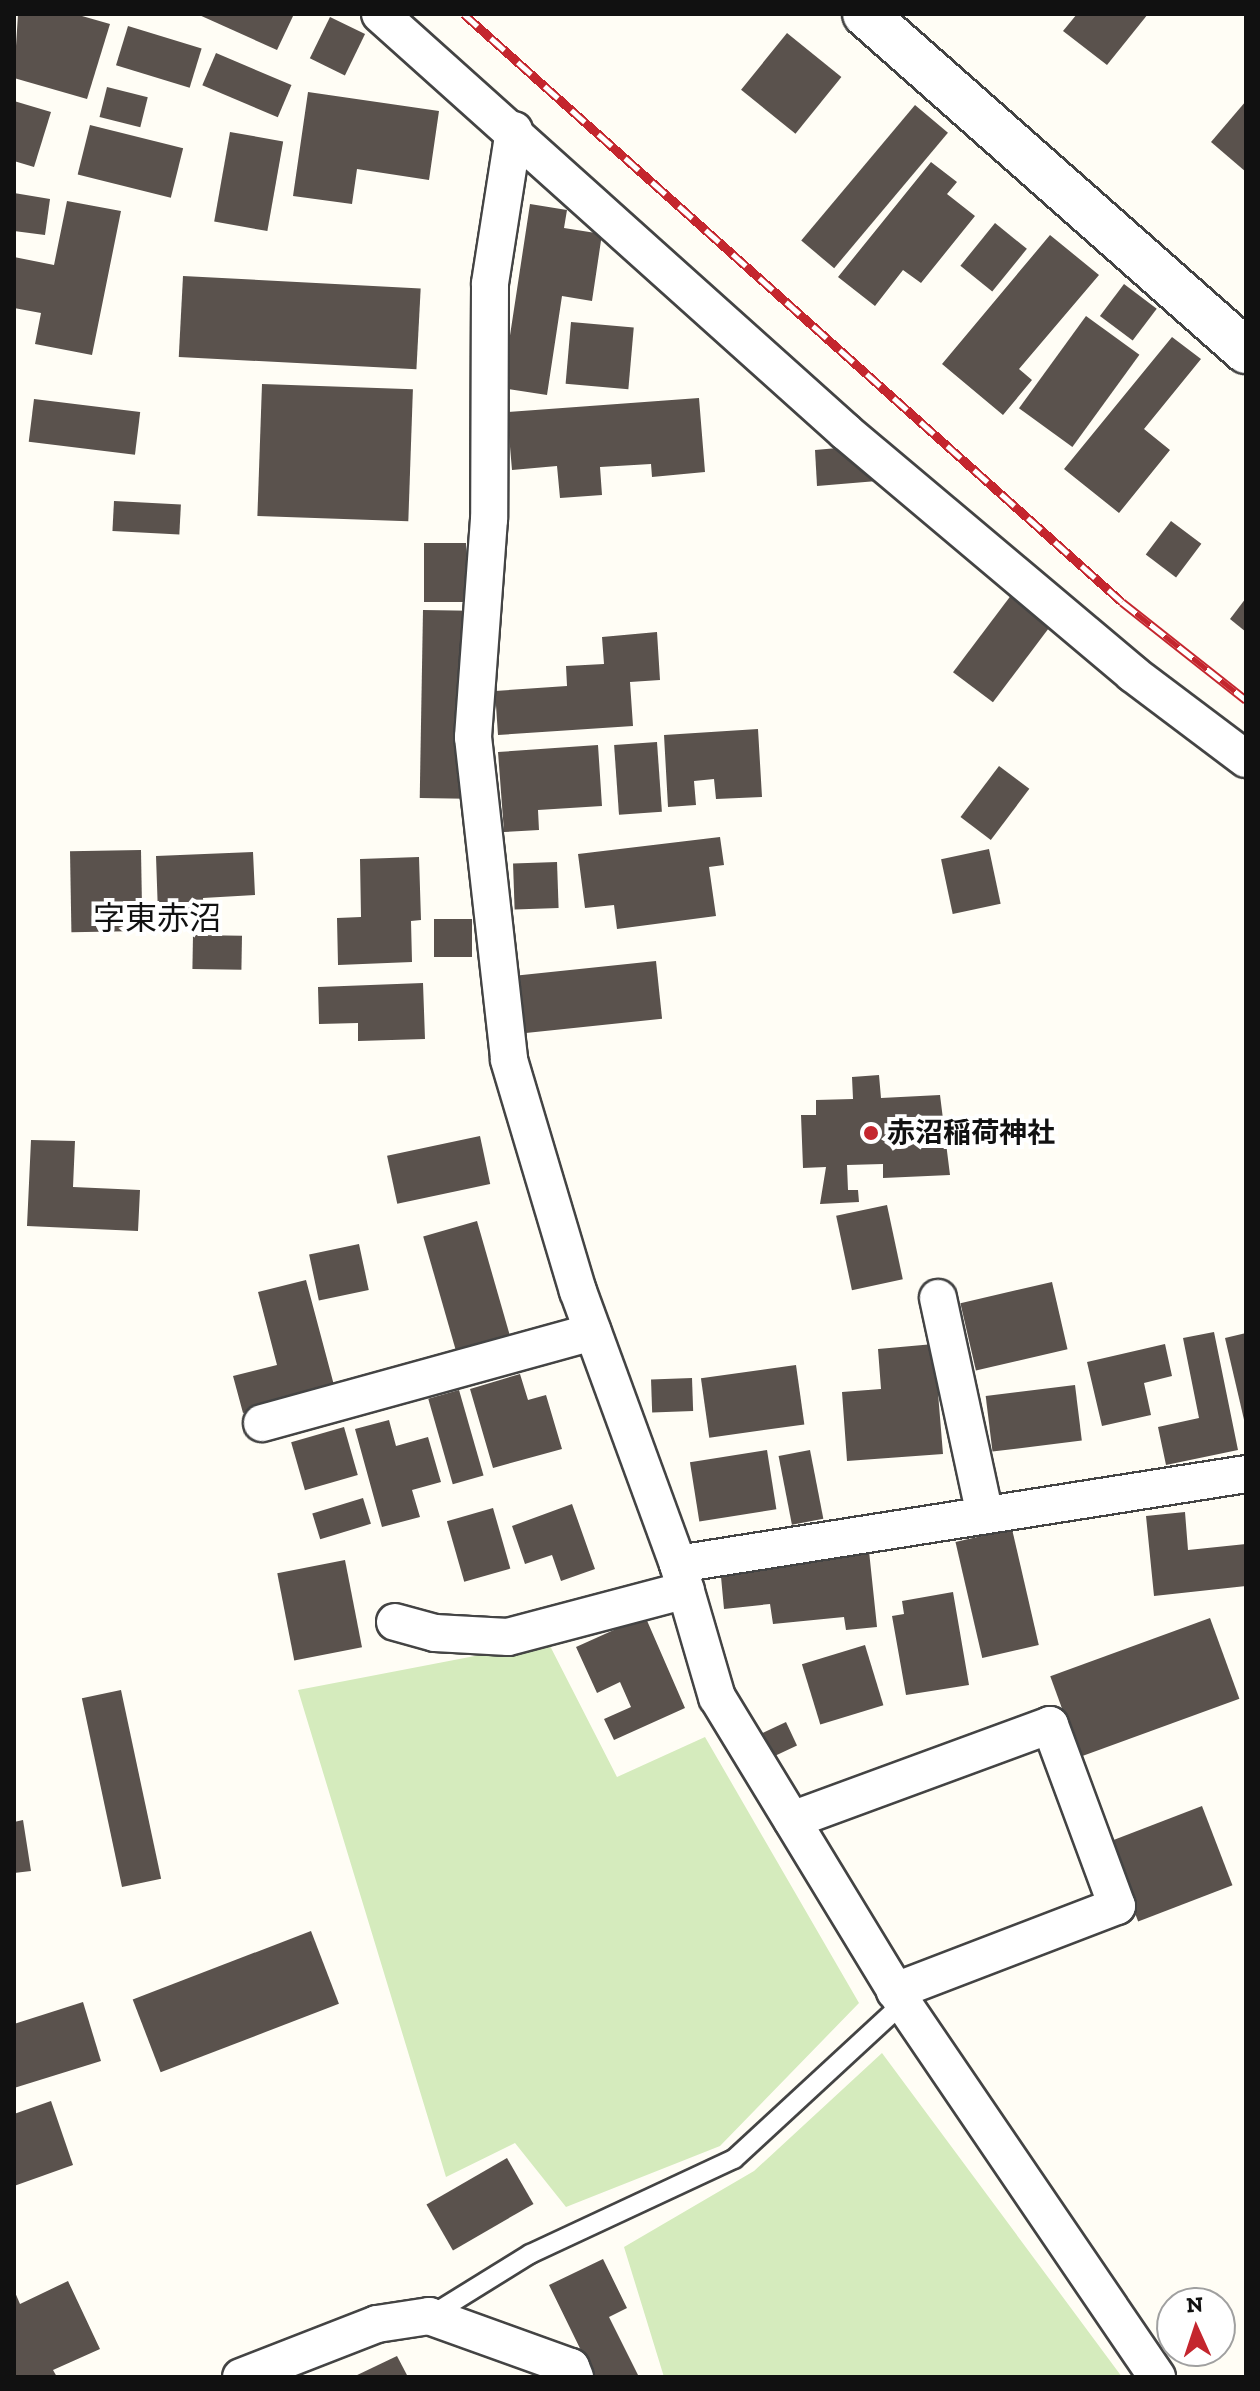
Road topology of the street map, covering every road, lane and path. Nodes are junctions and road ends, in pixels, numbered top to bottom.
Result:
1 (380, 14) edge
2 (865, 14) edge
3 (514, 130) junction
4 (1246, 351) edge
5 (1246, 759) edge
6 (938, 1298) dead end
7 (593, 1332) junction
8 (262, 1423) dead end
9 (1246, 1474) edge
10 (985, 1515) junction
11 (682, 1577) junction
12 (395, 1622) dead end
13 (792, 1820) junction
14 (899, 1997) junction
15 (429, 2316) junction
16 (260, 2373) edge
17 (575, 2377) edge
18 (1157, 2377) edge

1 - 3 street
2 - 4 street
3 - 5 street
3 - 7 street
6 - 10 street
7 - 8 street
7 - 11 street
9 - 10 street
10 - 11 street
11 - 12 street
11 - 13 street
13 - 14 street
13 - 14 street
14 - 15 lane
14 - 18 street
15 - 16 street
15 - 17 street

